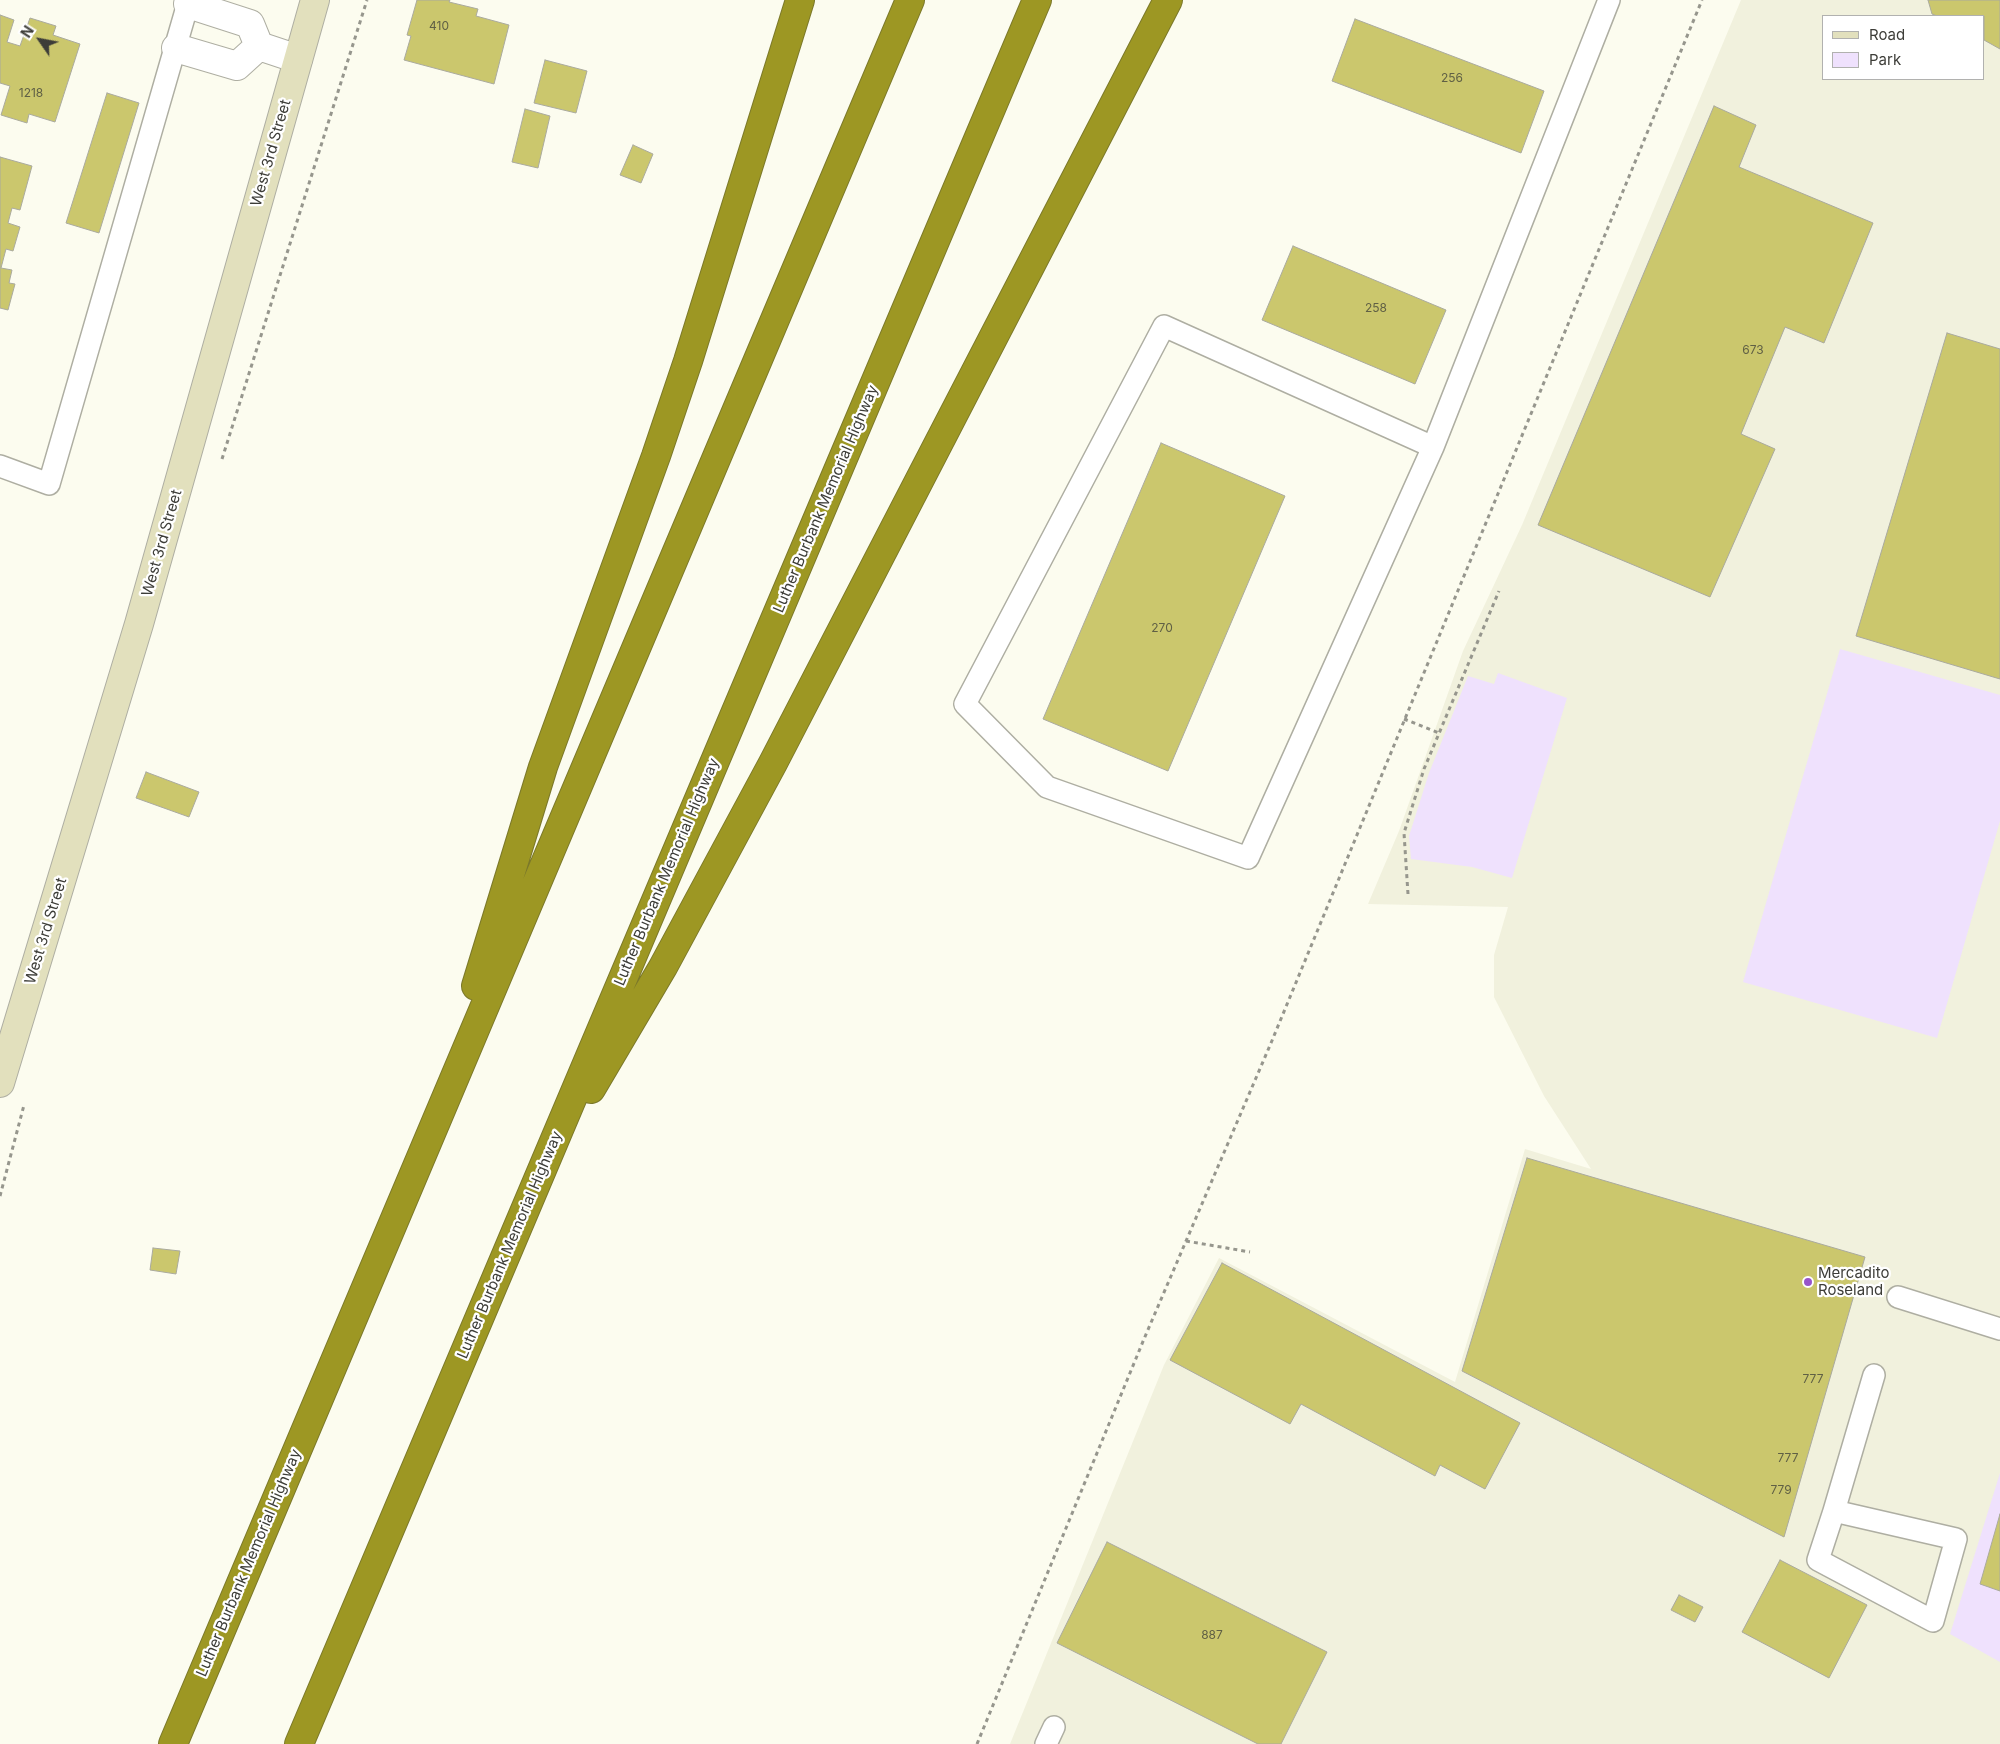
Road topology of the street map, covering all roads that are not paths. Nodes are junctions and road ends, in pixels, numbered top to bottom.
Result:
1 (315, 0) edge
2 (800, 0) edge
3 (910, 0) edge
4 (1037, 0) edge
5 (1168, 0) edge
6 (189, 2) edge
7 (1601, 2) edge
8 (260, 46) junction
9 (176, 48) junction
10 (298, 59) junction
11 (1433, 447) junction
12 (0, 466) edge
13 (0, 1083) edge
14 (434, 1124) junction
15 (536, 1183) junction
16 (1898, 1297) dead end
17 (2000, 1329) edge
18 (1874, 1375) dead end
19 (1834, 1511) junction
20 (173, 1744) edge
21 (299, 1744) edge

1 - 10 main road, West 3rd Street
2 - 14 highway
3 - 14 highway, Luther Burbank Memorial Highway
4 - 15 highway, Luther Burbank Memorial Highway
5 - 15 highway
6 - 8 street
6 - 9 lane
7 - 11 lane
8 - 9 street
8 - 10 street
9 - 12 lane
10 - 13 main road, West 3rd Street
11 - 11 lane
14 - 20 highway, Luther Burbank Memorial Highway
15 - 21 highway, Luther Burbank Memorial Highway
16 - 17 lane
18 - 19 lane
19 - 19 lane

